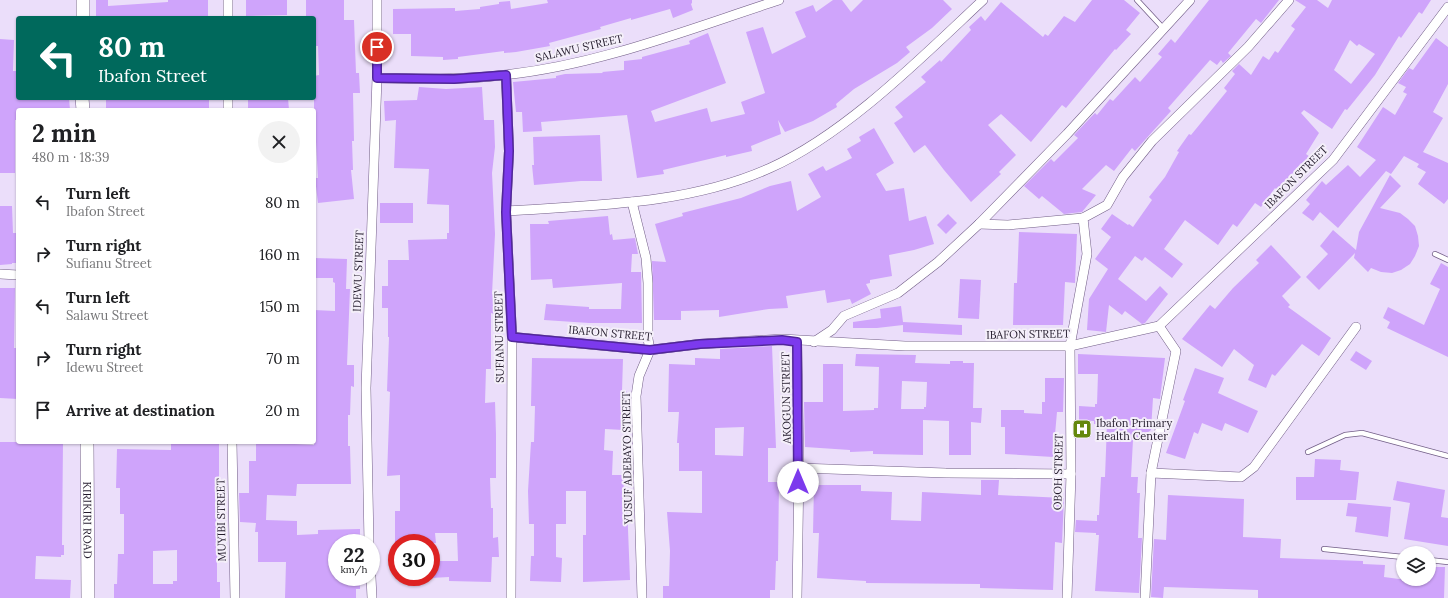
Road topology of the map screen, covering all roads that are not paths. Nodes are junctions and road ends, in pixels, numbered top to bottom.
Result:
1 (83, 0) edge
2 (228, 0) edge
3 (377, 0) edge
4 (779, 0) edge
5 (983, 0) edge
6 (1136, 0) edge
7 (1190, 0) edge
8 (1289, 0) edge
9 (1448, 7) edge
10 (83, 16) edge
11 (228, 16) edge
12 (1163, 28) junction
13 (506, 75) junction
14 (377, 78) junction
15 (632, 202) junction
16 (506, 212) junction
17 (1083, 218) junction
18 (978, 224) junction
19 (1435, 254) dead end
20 (1448, 260) edge
21 (0, 274) edge
22 (16, 275) edge
23 (1159, 326) junction
24 (1356, 327) dead end
25 (512, 337) junction
26 (797, 342) junction
27 (814, 342) junction
28 (1070, 346) junction
29 (650, 350) junction
30 (87, 444) edge
31 (232, 444) edge
32 (1308, 452) dead end
33 (1448, 456) edge
34 (798, 468) junction
35 (1151, 473) junction
36 (1071, 474) junction
37 (368, 534) edge
38 (1324, 548) dead end
39 (1396, 556) edge
40 (1436, 561) edge
41 (1448, 562) edge
42 (371, 586) edge
43 (88, 598) edge
44 (235, 598) edge
45 (372, 598) edge
46 (512, 598) edge
47 (642, 598) edge
48 (797, 598) edge
49 (1067, 598) edge
50 (1145, 598) edge

1 - 10 main road
2 - 11 street
3 - 14 street, IDEWU STREET
4 - 13 street, SALAWU STREET
5 - 15 street
6 - 12 lane
7 - 12 street
8 - 17 street
9 - 23 street, IBAFON STREET
12 - 18 street
13 - 14 street, SALAWU STREET
13 - 16 street, SUFIANU STREET
14 - 37 street, IDEWU STREET
15 - 16 street
15 - 29 street, YUSUF ADEBAYO STREET
16 - 25 street, SUFIANU STREET
17 - 18 street
17 - 28 street, OBOH STREET
18 - 27 street
19 - 20 lane
21 - 22 street
23 - 28 street, IBAFON STREET
23 - 35 street
24 - 35 street
25 - 29 street, IBAFON STREET
25 - 46 street, SUFIANU STREET
26 - 27 street, IBAFON STREET
26 - 29 street, IBAFON STREET
26 - 34 street, AKOGUN STREET
27 - 28 street, IBAFON STREET
28 - 36 street, OBOH STREET
29 - 47 street, YUSUF ADEBAYO STREET
30 - 43 main road, KIRIKIRI ROAD
31 - 44 street, MUYIBI STREET
32 - 33 lane
34 - 36 street
34 - 48 street, AKOGUN STREET
35 - 50 street
36 - 49 street, OBOH STREET
38 - 39 lane
40 - 41 lane
42 - 45 street

